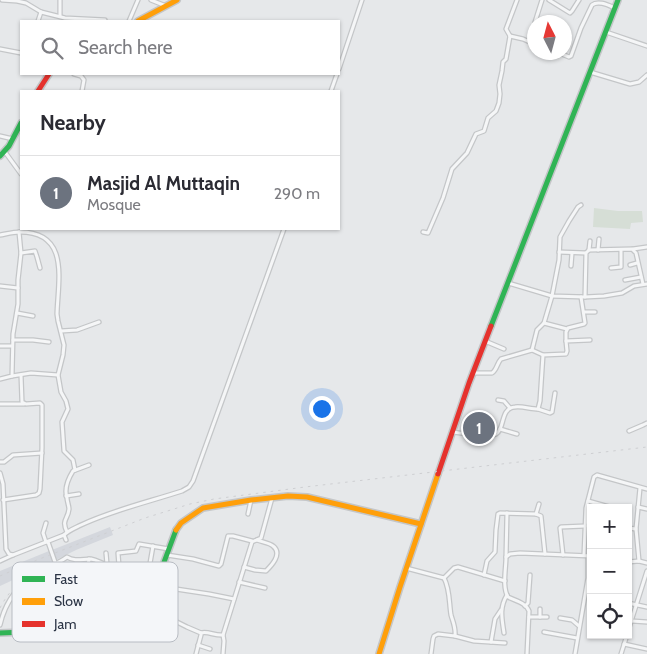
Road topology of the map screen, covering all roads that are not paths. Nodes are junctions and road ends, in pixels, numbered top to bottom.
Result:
1 (3, 0) edge
2 (60, 0) edge
3 (138, 0) edge
4 (151, 0) edge
5 (177, 0) edge
6 (362, 0) edge
7 (517, 0) edge
8 (542, 0) edge
9 (548, 0) edge
10 (579, 0) edge
11 (618, 0) edge
12 (166, 6) junction
13 (615, 8) junction
14 (41, 12) junction
15 (537, 15) edge
16 (60, 16) junction
17 (38, 20) edge
18 (64, 20) edge
19 (105, 20) edge
20 (129, 20) edge
21 (140, 20) edge
22 (605, 32) junction
23 (510, 36) junction
24 (527, 41) edge
25 (647, 46) edge
26 (0, 49) edge
27 (20, 53) edge
28 (572, 56) edge
29 (340, 66) edge
30 (590, 72) junction
31 (47, 75) edge
32 (78, 75) edge
33 (337, 75) edge
34 (647, 75) edge
35 (39, 90) edge
36 (82, 90) edge
37 (331, 90) edge
38 (20, 125) edge
39 (0, 136) edge
40 (13, 140) junction
41 (2, 154) edge
42 (20, 173) edge
43 (581, 205) dead end
44 (284, 230) edge
45 (19, 232) junction
46 (423, 232) dead end
47 (0, 235) edge
48 (599, 239) dead end
49 (590, 241) dead end
50 (647, 247) edge
51 (632, 249) junction
52 (598, 250) junction
53 (621, 250) junction
54 (588, 251) junction
55 (559, 252) junction
56 (572, 252) junction
57 (20, 253) junction
58 (637, 263) junction
59 (630, 265) dead end
60 (571, 266) dead end
61 (40, 268) dead end
62 (611, 268) dead end
63 (641, 277) junction
64 (625, 280) dead end
65 (508, 283) junction
66 (645, 284) edge
67 (0, 286) edge
68 (18, 288) junction
69 (552, 296) junction
70 (583, 297) junction
71 (584, 312) junction
72 (595, 312) dead end
73 (17, 313) junction
74 (33, 316) dead end
75 (100, 322) dead end
76 (544, 323) junction
77 (567, 329) junction
78 (61, 331) junction
79 (13, 340) junction
80 (590, 340) dead end
81 (485, 341) junction
82 (49, 342) dead end
83 (566, 342) junction
84 (0, 346) edge
85 (12, 346) junction
86 (504, 349) dead end
87 (532, 350) junction
88 (543, 355) junction
89 (472, 373) junction
90 (21, 375) junction
91 (58, 375) junction
92 (12, 376) junction
93 (0, 378) edge
94 (555, 393) dead end
95 (498, 400) dead end
96 (0, 404) edge
97 (26, 404) junction
98 (510, 408) junction
99 (538, 409) junction
100 (647, 422) edge
101 (500, 429) junction
102 (629, 431) dead end
103 (452, 432) junction
104 (517, 434) dead end
105 (42, 453) junction
106 (0, 462) edge
107 (89, 465) dead end
108 (75, 470) junction
109 (0, 473) edge
110 (640, 488) junction
111 (647, 489) edge
112 (80, 494) dead end
113 (66, 496) junction
114 (272, 498) junction
115 (3, 500) junction
116 (251, 500) junction
117 (588, 501) junction
118 (539, 504) dead end
119 (599, 504) edge
120 (638, 507) junction
121 (647, 508) edge
122 (507, 513) junction
123 (248, 514) dead end
124 (536, 514) junction
125 (46, 523) dead end
126 (421, 524) junction
127 (586, 524) junction
128 (632, 528) edge
129 (636, 529) junction
130 (2, 532) edge
131 (66, 534) junction
132 (66, 540) dead end
133 (255, 540) junction
134 (47, 542) junction
135 (153, 546) junction
136 (169, 549) junction
137 (588, 549) edge
138 (106, 553) dead end
139 (545, 554) junction
140 (13, 555) junction
141 (166, 555) junction
142 (563, 555) junction
143 (587, 555) edge
144 (506, 557) junction
145 (89, 559) junction
146 (639, 561) junction
147 (0, 562) edge
148 (55, 562) edge
149 (57, 562) edge
150 (89, 562) edge
151 (100, 562) edge
152 (107, 562) edge
153 (119, 562) edge
154 (150, 562) edge
155 (163, 562) edge
156 (632, 562) edge
157 (647, 563) edge
158 (244, 567) junction
159 (406, 568) junction
160 (647, 571) edge
161 (484, 575) junction
162 (530, 575) dead end
163 (444, 578) junction
164 (506, 581) junction
165 (239, 582) junction
166 (587, 584) edge
167 (265, 588) dead end
168 (178, 589) edge
169 (507, 595) junction
170 (12, 596) edge
171 (234, 599) junction
172 (584, 601) junction
173 (587, 601) edge
174 (632, 604) edge
175 (637, 605) junction
176 (525, 606) junction
177 (647, 608) edge
178 (540, 609) dead end
179 (501, 610) junction
180 (540, 617) junction
181 (547, 617) dead end
182 (529, 618) junction
183 (560, 618) dead end
184 (632, 621) joint
185 (178, 622) edge
186 (647, 622) edge
187 (0, 626) edge
188 (580, 626) junction
189 (201, 632) junction
190 (544, 632) dead end
191 (3, 633) edge
192 (504, 633) dead end
193 (222, 635) junction
194 (455, 636) junction
195 (577, 638) junction
196 (626, 639) edge
197 (491, 642) junction
198 (505, 643) dead end
199 (624, 644) junction
200 (198, 645) junction
201 (210, 649) dead end
202 (647, 649) edge
203 (196, 654) edge
204 (223, 654) edge
205 (380, 654) edge
206 (431, 654) edge
207 (527, 654) edge
208 (575, 654) edge
209 (622, 654) edge

1 - 14 street
2 - 16 street
3 - 20 street
4 - 12 street
5 - 12 street
6 - 29 street
7 - 23 street
8 - 15 street
9 - 10 street
11 - 13 street
12 - 21 street
13 - 22 street
13 - 28 street
14 - 16 street
14 - 17 street
16 - 18 street
18 - 19 street
22 - 25 street
22 - 30 street
23 - 24 street
23 - 46 street
26 - 27 street
30 - 34 street
30 - 65 street
31 - 35 street
32 - 36 street
33 - 37 street
38 - 40 street
39 - 40 street
40 - 41 street
41 - 42 street
43 - 55 street
44 - 131 street
45 - 47 street
45 - 57 street
45 - 78 street
48 - 52 street
49 - 54 street
50 - 51 street
51 - 53 street
51 - 58 street
52 - 53 street
52 - 54 street
53 - 62 street
54 - 56 street
54 - 70 street
55 - 56 street
55 - 69 street
56 - 60 street
57 - 61 street
57 - 68 street
58 - 59 street
58 - 63 street
63 - 64 street
63 - 66 street
65 - 69 street
65 - 81 street
66 - 70 street
67 - 68 street
68 - 73 street
69 - 70 street
69 - 76 street
70 - 71 street
71 - 72 street
71 - 77 street
73 - 74 street
73 - 79 street
75 - 78 street
76 - 77 street
76 - 87 street
77 - 83 street
78 - 91 street
79 - 82 street
79 - 85 street
80 - 83 street
81 - 86 street
81 - 89 street
83 - 88 street
84 - 85 street
85 - 92 street
87 - 88 street
87 - 89 street
88 - 99 street
89 - 103 street
90 - 91 street
90 - 92 street
90 - 97 street
91 - 108 street
92 - 93 street
94 - 99 street
95 - 98 street
96 - 97 street
97 - 105 street
98 - 99 street
98 - 101 street
100 - 102 street
101 - 103 street
101 - 104 street
103 - 126 street
105 - 106 street
105 - 115 street
107 - 108 street
108 - 113 street
109 - 115 street
110 - 111 street
110 - 117 street
110 - 120 street
112 - 113 street
113 - 131 street
114 - 116 street
114 - 126 street
114 - 133 street
115 - 130 street
116 - 123 street
116 - 136 street
117 - 119 street
117 - 127 street
118 - 124 street
120 - 121 street
120 - 129 street
122 - 124 street
122 - 144 street
122 - 161 street
124 - 139 street
125 - 134 street
126 - 159 street
127 - 137 street
127 - 142 street
128 - 129 street
129 - 146 street
130 - 140 street
131 - 132 street
131 - 134 street
133 - 141 street
133 - 158 street
133 - 158 street
134 - 140 street
134 - 148 street
135 - 136 street
135 - 153 street
135 - 154 street
136 - 141 street
138 - 152 street
139 - 142 street
139 - 144 street
140 - 147 street
141 - 155 street
142 - 143 street
144 - 164 street
145 - 149 street
145 - 150 street
145 - 151 street
146 - 156 street
146 - 157 street
158 - 165 street
159 - 163 street
159 - 205 street
160 - 175 street
161 - 163 street
161 - 164 street
162 - 176 street
163 - 194 street
164 - 169 street
165 - 167 street
165 - 171 street
166 - 172 street
168 - 171 street
169 - 176 street
169 - 179 street
170 - 187 street
171 - 193 street
172 - 173 street
172 - 188 street
174 - 175 street
175 - 177 street
175 - 184 street
176 - 182 street
178 - 180 street
179 - 192 street
179 - 197 street
180 - 181 street
180 - 182 street
182 - 207 street
183 - 188 street
184 - 186 street
185 - 189 street
187 - 191 street
188 - 195 street
189 - 193 street
189 - 200 street
190 - 195 street
193 - 204 street
194 - 197 street
194 - 206 street
195 - 208 street
196 - 199 street
197 - 198 street
199 - 202 street
199 - 209 street
200 - 201 street
200 - 203 street

